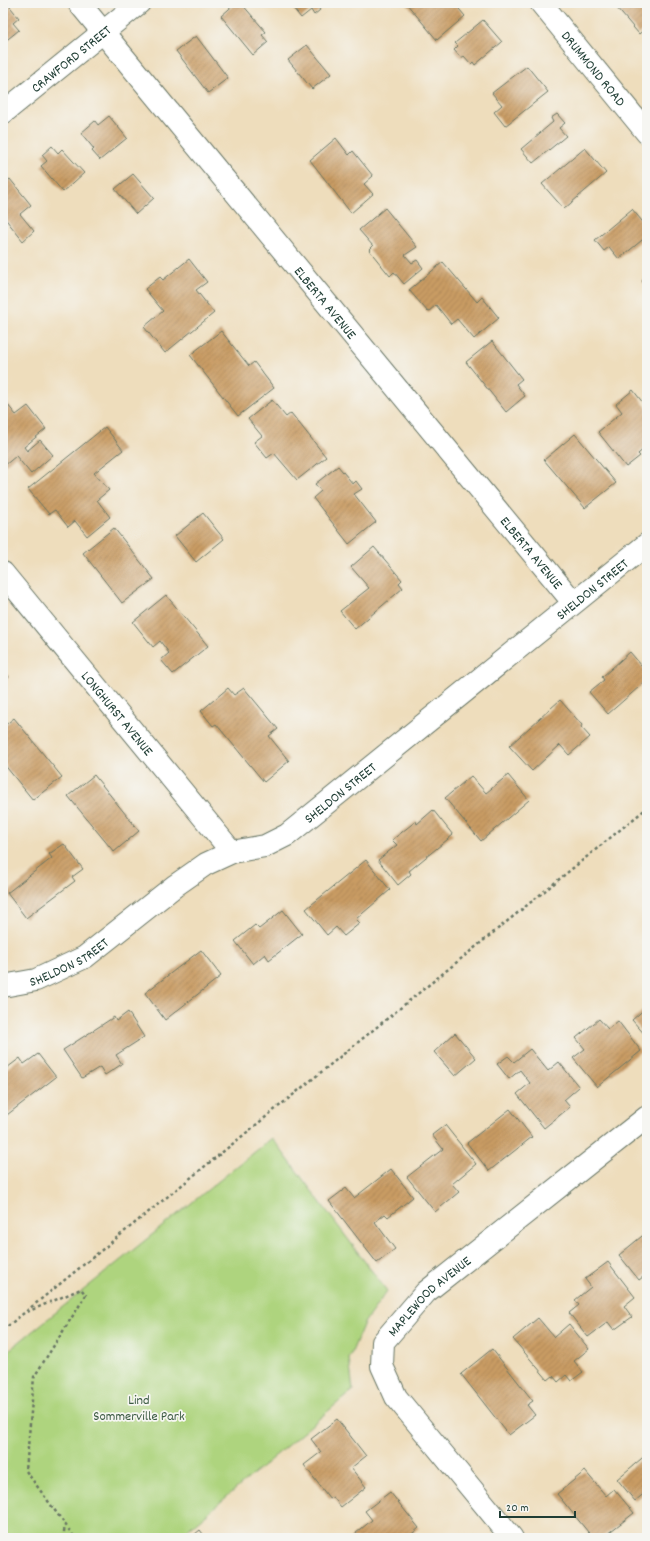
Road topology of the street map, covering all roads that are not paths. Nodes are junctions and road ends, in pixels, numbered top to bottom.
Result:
1 (79, 3) edge
2 (139, 3) edge
3 (541, 3) edge
4 (103, 32) junction
5 (3, 113) edge
6 (647, 133) edge
7 (647, 544) edge
8 (3, 573) edge
9 (573, 602) junction
10 (232, 852) junction
11 (3, 986) edge
12 (647, 1118) edge
13 (512, 1538) edge

1 - 4 street, ELBERTA AVENUE
2 - 4 street, CRAWFORD STREET
3 - 6 street, DRUMMOND ROAD
4 - 5 street, CRAWFORD STREET
4 - 9 street, ELBERTA AVENUE
7 - 9 street, SHELDON STREET
8 - 10 street, LONGHURST AVENUE
9 - 10 street, SHELDON STREET
10 - 11 street, SHELDON STREET
12 - 13 street, MAPLEWOOD AVENUE

